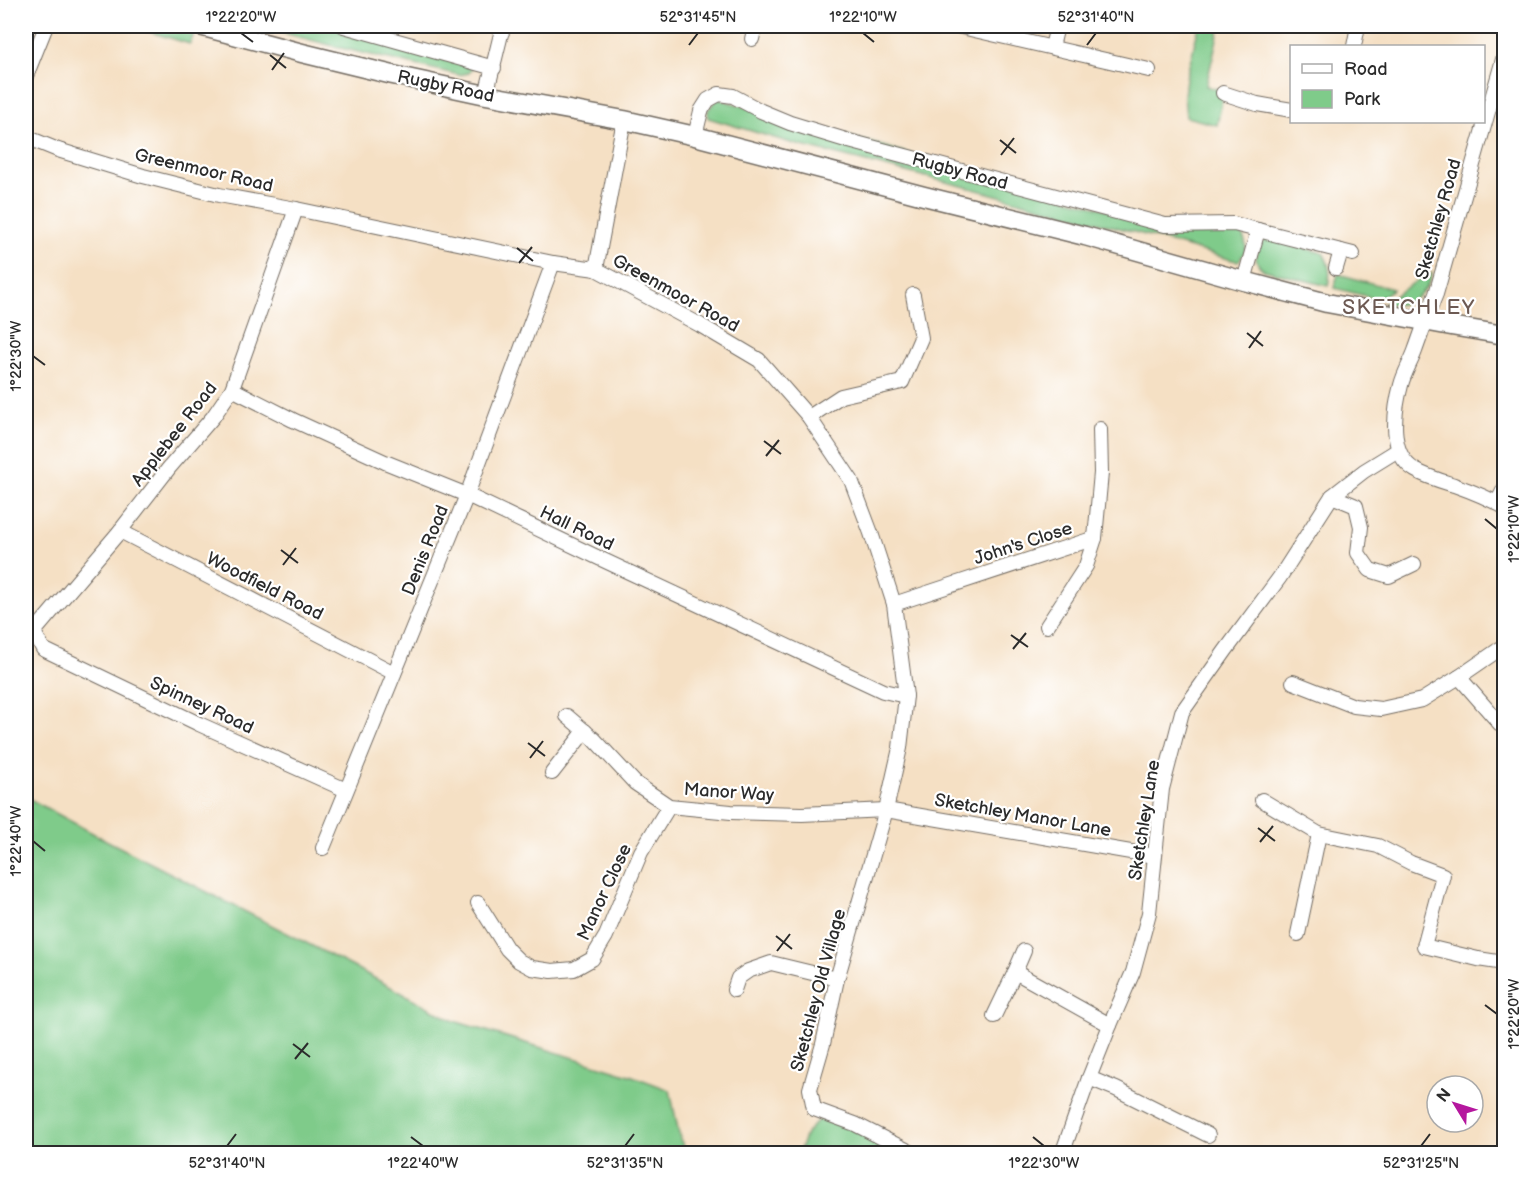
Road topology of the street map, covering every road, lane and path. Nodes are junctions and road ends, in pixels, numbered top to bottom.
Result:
1 (46, 26) edge
2 (200, 26) edge
3 (344, 26) edge
4 (505, 26) edge
5 (957, 26) edge
6 (1057, 26) edge
7 (1358, 26) edge
8 (1354, 45) edge
9 (1052, 47) junction
10 (1504, 56) edge
11 (494, 68) junction
12 (1149, 70) dead end
13 (26, 76) edge
14 (1223, 93) dead end
15 (486, 95) junction
16 (1290, 110) edge
17 (624, 120) junction
18 (1485, 122) edge
19 (1485, 123) edge
20 (695, 136) junction
21 (26, 137) edge
22 (296, 209) junction
23 (1258, 230) junction
24 (553, 263) junction
25 (1336, 268) dead end
26 (596, 269) junction
27 (1244, 281) junction
28 (913, 295) dead end
29 (1424, 322) junction
30 (1504, 335) edge
31 (232, 390) junction
32 (809, 417) junction
33 (1100, 429) dead end
34 (1398, 450) junction
35 (1504, 489) edge
36 (467, 495) junction
37 (1332, 496) junction
38 (1501, 505) edge
39 (120, 531) junction
40 (1095, 538) junction
41 (1414, 564) dead end
42 (894, 604) junction
43 (1047, 626) dead end
44 (1504, 646) edge
45 (43, 649) joint
46 (394, 673) junction
47 (1459, 677) junction
48 (1293, 681) dead end
49 (906, 696) junction
50 (567, 716) dead end
51 (1504, 726) edge
52 (585, 731) junction
53 (552, 773) dead end
54 (346, 790) junction
55 (1262, 800) dead end
56 (669, 806) junction
57 (886, 810) junction
58 (1319, 834) junction
59 (323, 848) dead end
60 (1154, 856) junction
61 (478, 903) dead end
62 (1298, 934) dead end
63 (1024, 951) dead end
64 (1504, 963) edge
65 (1015, 972) junction
66 (837, 979) junction
67 (734, 990) dead end
68 (994, 1016) dead end
69 (1110, 1024) junction
70 (1089, 1078) junction
71 (1208, 1135) dead end
72 (914, 1154) edge
73 (1062, 1154) edge

1 - 13 street
2 - 15 main road, Rugby Road
3 - 11 street
4 - 11 street
5 - 9 street
6 - 9 street
7 - 8 street
9 - 12 street
10 - 18 street, Sketchley Road
11 - 15 street
14 - 16 street
15 - 17 main road, Rugby Road
17 - 20 main road, Rugby Road
17 - 26 street
19 - 29 street, Sketchley Road
20 - 23 street, Rugby Road
20 - 27 main road, Rugby Road
21 - 22 street, Greenmoor Road
22 - 24 street, Greenmoor Road
22 - 31 street, Applebee Road
23 - 25 street, Rugby Road
23 - 27 street
24 - 26 street, Greenmoor Road
24 - 36 street, Denis Road
26 - 32 street, Greenmoor Road
27 - 29 main road, Rugby Road
28 - 32 street
29 - 30 main road, Rugby Road
29 - 34 street, Sketchley Road
31 - 36 street, Hall Road
31 - 39 street, Applebee Road
32 - 42 street, Greenmoor Road
33 - 40 street, John's Close
34 - 37 street, Sketchley Lane
34 - 38 street
35 - 38 street
36 - 46 street, Denis Road
36 - 49 street, Hall Road
37 - 41 street
37 - 60 street, Sketchley Lane
39 - 45 street, Applebee Road
39 - 46 street, Woodfield Road
40 - 42 street, John's Close
40 - 43 street
42 - 49 street, Greenmoor Road
44 - 47 street
45 - 54 street, Spinney Road
46 - 54 street, Denis Road
47 - 48 street
47 - 51 street
49 - 57 street, Greenmoor Road
50 - 52 street, Manor Way
52 - 53 street
52 - 56 street, Manor Way
54 - 59 street, Denis Road
55 - 58 street
56 - 57 street, Manor Way
56 - 61 street, Manor Close
57 - 60 street, Sketchley Manor Lane
57 - 66 street, Sketchley Old Village
58 - 62 street
58 - 64 street
60 - 69 street, Sketchley Lane
63 - 65 street
65 - 68 street
65 - 69 street
66 - 67 street
66 - 72 street, Sketchley Old Village
69 - 70 street, Sketchley Lane
70 - 71 street
70 - 73 street, Sketchley Lane

